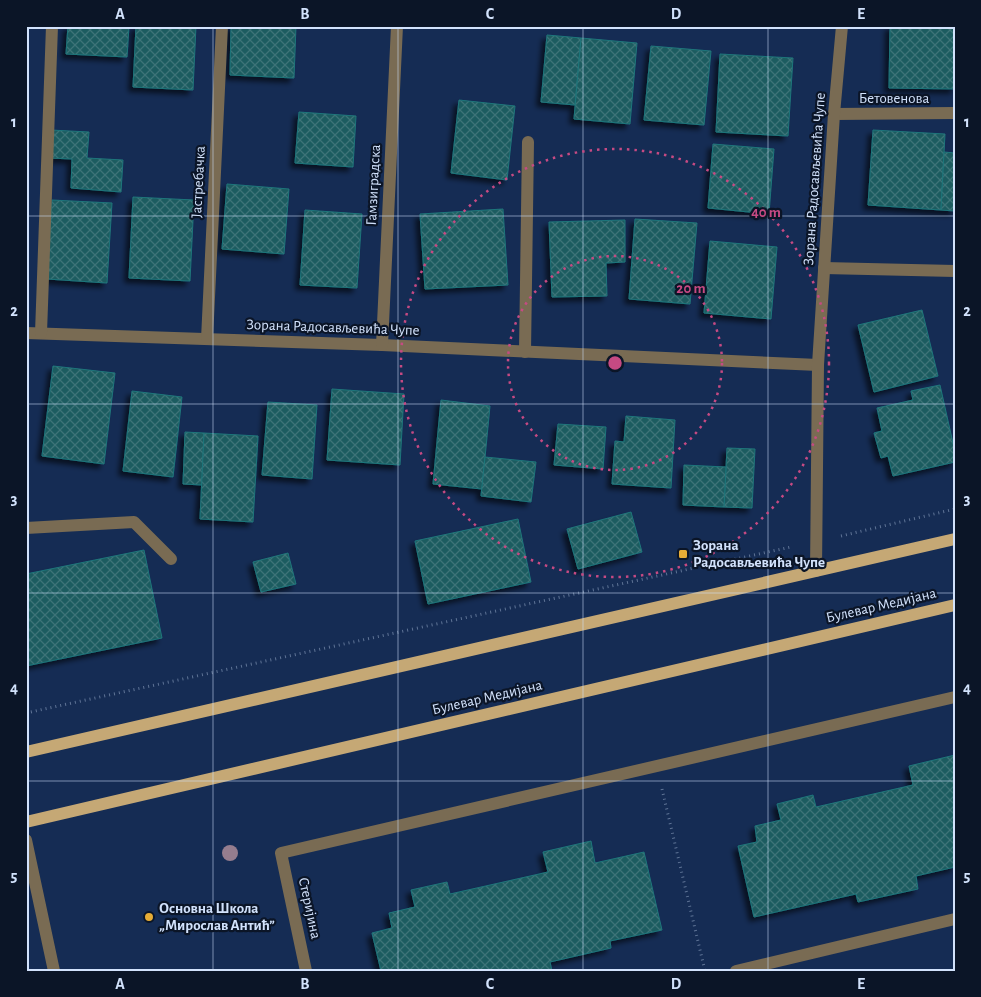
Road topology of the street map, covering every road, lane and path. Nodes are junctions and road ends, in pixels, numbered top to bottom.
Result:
1 (52, 26) edge
2 (222, 26) edge
3 (397, 26) edge
4 (842, 26) edge
5 (834, 114) junction
6 (955, 114) edge
7 (528, 142) dead end
8 (824, 268) junction
9 (955, 271) edge
10 (26, 333) edge
11 (41, 333) junction
12 (207, 339) junction
13 (382, 345) junction
14 (525, 352) junction
15 (818, 365) junction
16 (955, 509) edge
17 (26, 528) edge
18 (839, 537) dead end
19 (955, 539) edge
20 (799, 546) dead end
21 (171, 560) dead end
22 (816, 571) junction
23 (955, 605) edge
24 (955, 697) edge
25 (26, 713) edge
26 (26, 752) edge
27 (656, 766) junction
28 (26, 822) edge
29 (26, 840) edge
30 (955, 919) edge
31 (54, 971) edge
32 (306, 971) edge
33 (705, 971) edge
34 (736, 971) edge

1 - 11 street
2 - 12 street, Јастребачка
3 - 13 street, Гамзиградска
4 - 5 street, Зорана Радосављевића Чупе
5 - 6 street, Бетовенова
5 - 8 street, Зорана Радосављевића Чупе
7 - 14 street
8 - 9 street
8 - 15 street, Зорана Радосављевића Чупе
10 - 11 street, Зорана Радосављевића Чупе
11 - 12 street, Зорана Радосављевића Чупе
12 - 13 street, Зорана Радосављевића Чупе
13 - 14 street, Зорана Радосављевића Чупе
14 - 15 street, Зорана Радосављевића Чупе
15 - 22 street, Зорана Радосављевића Чупе
16 - 18 path
17 - 21 street
19 - 22 main road
20 - 25 path
22 - 26 main road
23 - 28 main road, Булевар Медијана
24 - 27 street
27 - 32 street, Стеријина
27 - 33 path
29 - 31 street
30 - 34 street

